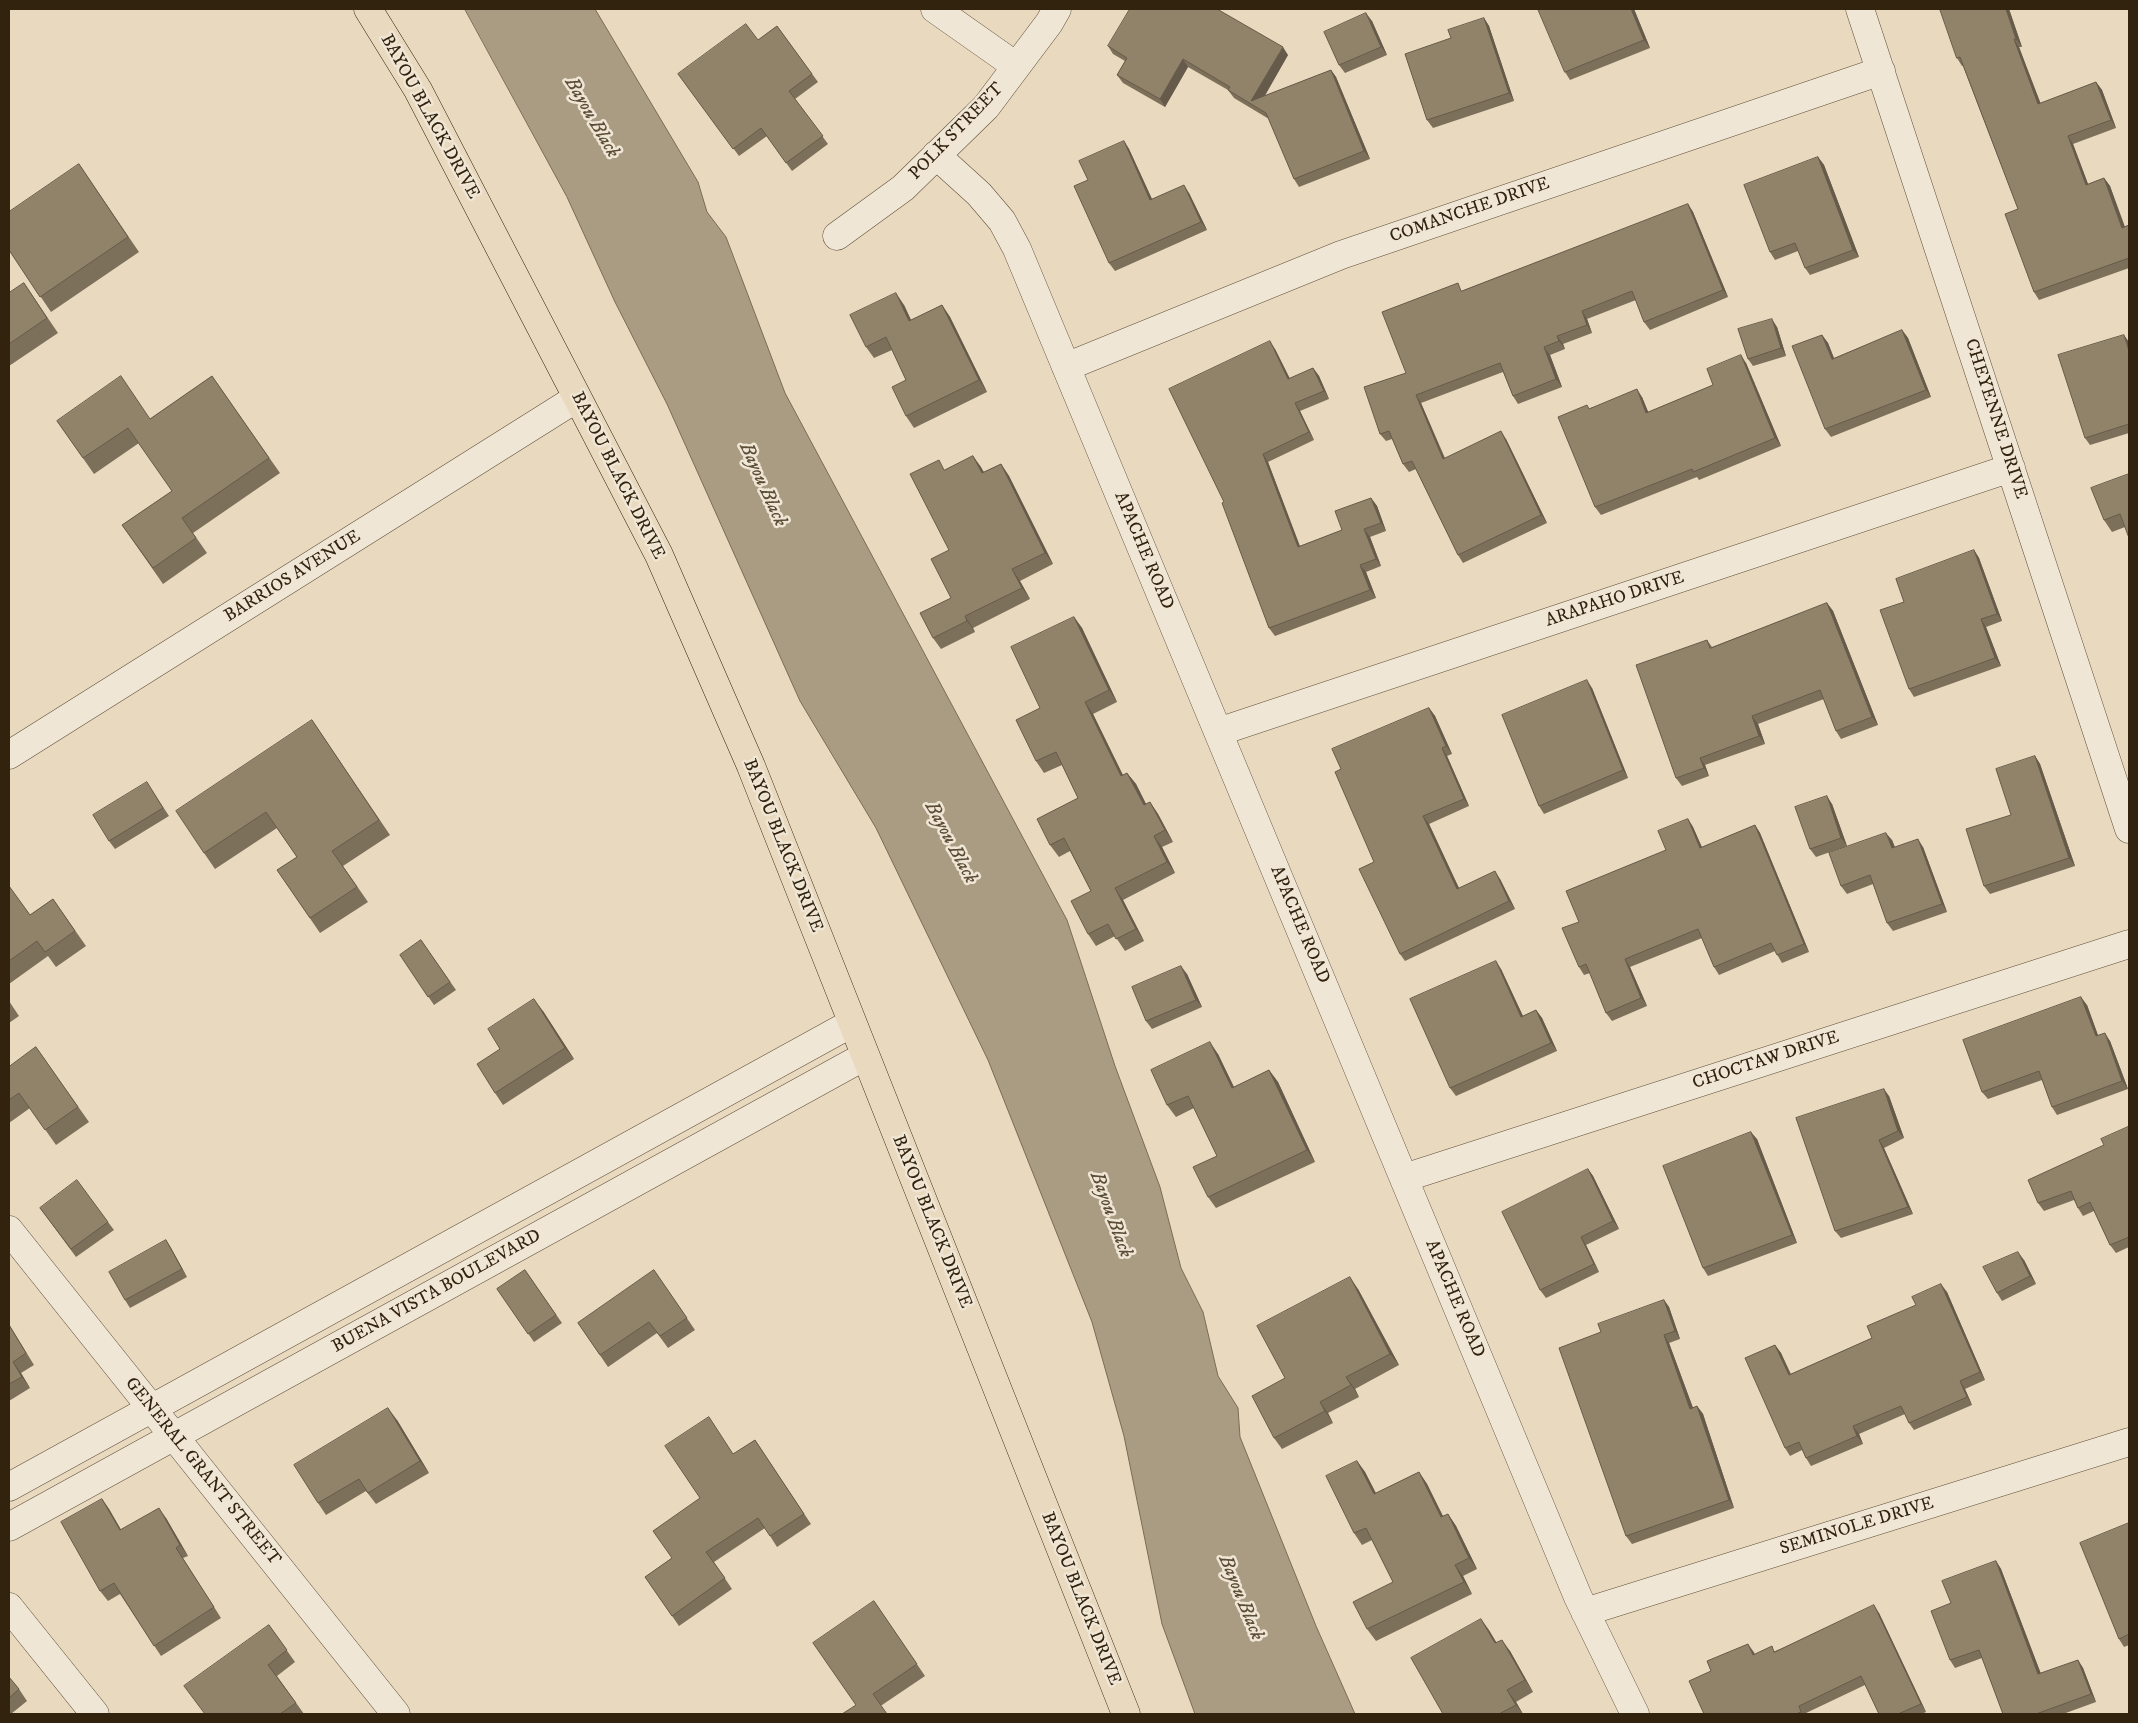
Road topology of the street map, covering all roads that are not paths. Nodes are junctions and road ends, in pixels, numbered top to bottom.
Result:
1 (368, 9) edge
2 (935, 9) edge
3 (1057, 9) edge
4 (1860, 9) edge
5 (1016, 66) junction
6 (1881, 71) junction
7 (936, 155) junction
8 (837, 236) dead end
9 (1066, 367) junction
10 (577, 398) junction
11 (2011, 468) junction
12 (1218, 732) junction
13 (9, 755) edge
14 (2129, 829) edge
15 (2129, 944) edge
16 (852, 1023) junction
17 (865, 1056) junction
18 (1404, 1178) junction
19 (9, 1230) edge
20 (151, 1409) junction
21 (174, 1436) junction
22 (2129, 1442) edge
23 (9, 1487) edge
24 (9, 1527) edge
25 (9, 1607) edge
26 (1585, 1612) junction
27 (95, 1714) edge
28 (396, 1714) edge
29 (1126, 1714) edge
30 (1635, 1714) edge

1 - 10 main road, BAYOU BLACK DRIVE
2 - 5 street
3 - 5 street, POLK STREET
4 - 6 street, CHEYENNE DRIVE
5 - 7 street, POLK STREET
6 - 9 street, COMANCHE DRIVE
6 - 11 street, CHEYENNE DRIVE
7 - 8 street, POLK STREET
7 - 9 street, APACHE ROAD
9 - 12 street, APACHE ROAD
10 - 13 street, BARRIOS AVENUE
10 - 16 main road, BAYOU BLACK DRIVE
11 - 12 street, ARAPAHO DRIVE
11 - 14 street, CHEYENNE DRIVE
12 - 18 street, APACHE ROAD
15 - 18 street, CHOCTAW DRIVE
16 - 17 main road, BAYOU BLACK DRIVE
16 - 20 street, BUENA VISTA BOULEVARD
17 - 21 street, BUENA VISTA BOULEVARD
17 - 29 main road, BAYOU BLACK DRIVE
18 - 26 street, APACHE ROAD
19 - 20 street, GENERAL GRANT STREET
20 - 21 street, GENERAL GRANT STREET
20 - 23 street, BUENA VISTA BOULEVARD
21 - 24 street, BUENA VISTA BOULEVARD
21 - 28 street, GENERAL GRANT STREET
22 - 26 street, SEMINOLE DRIVE
25 - 27 street
26 - 30 street, APACHE ROAD

